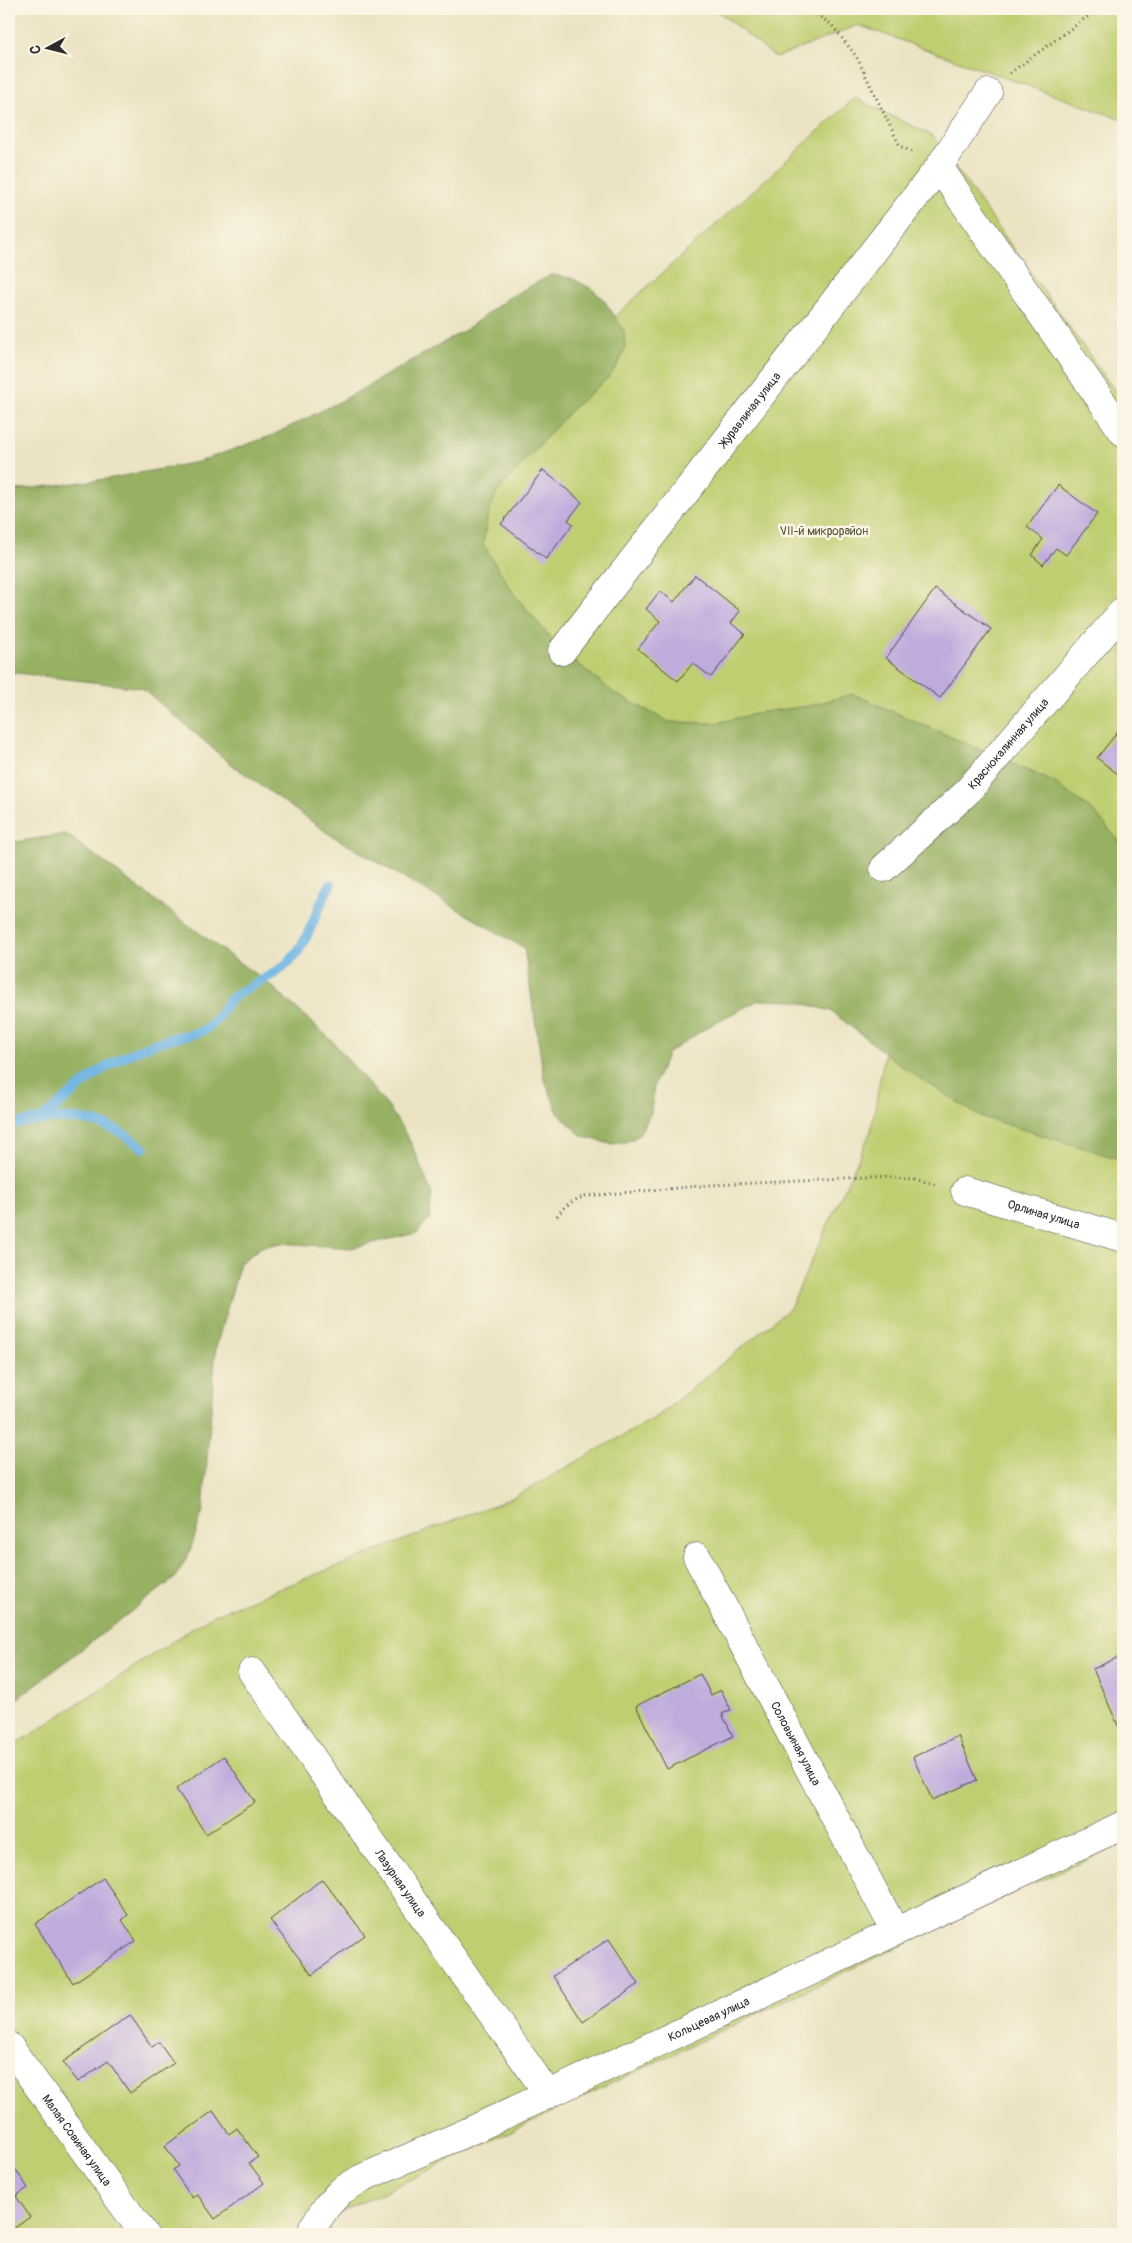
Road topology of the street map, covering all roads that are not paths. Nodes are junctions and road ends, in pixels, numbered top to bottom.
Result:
1 (988, 93) road end
2 (939, 167) junction
3 (1123, 432) edge
4 (1123, 611) edge
5 (562, 651) dead end
6 (884, 868) dead end
7 (965, 1191) road end
8 (1123, 1238) edge
9 (698, 1557) dead end
10 (252, 1672) dead end
11 (1123, 1825) edge
12 (895, 1931) junction
13 (9, 2046) edge
14 (548, 2094) junction
15 (144, 2234) edge
16 (312, 2234) edge

1 - 2 street, Журавлиная улица
2 - 3 street
2 - 5 street, Журавлиная улица
4 - 6 street, Краснокалинная улица
7 - 8 street, Орлиная улица
9 - 12 street, Соловьиная улица
10 - 14 street, Лазурная улица
11 - 12 street, Кольцевая улица
12 - 14 street, Кольцевая улица
13 - 15 street, Малая Совиная улица
14 - 16 street, Кольцевая улица

